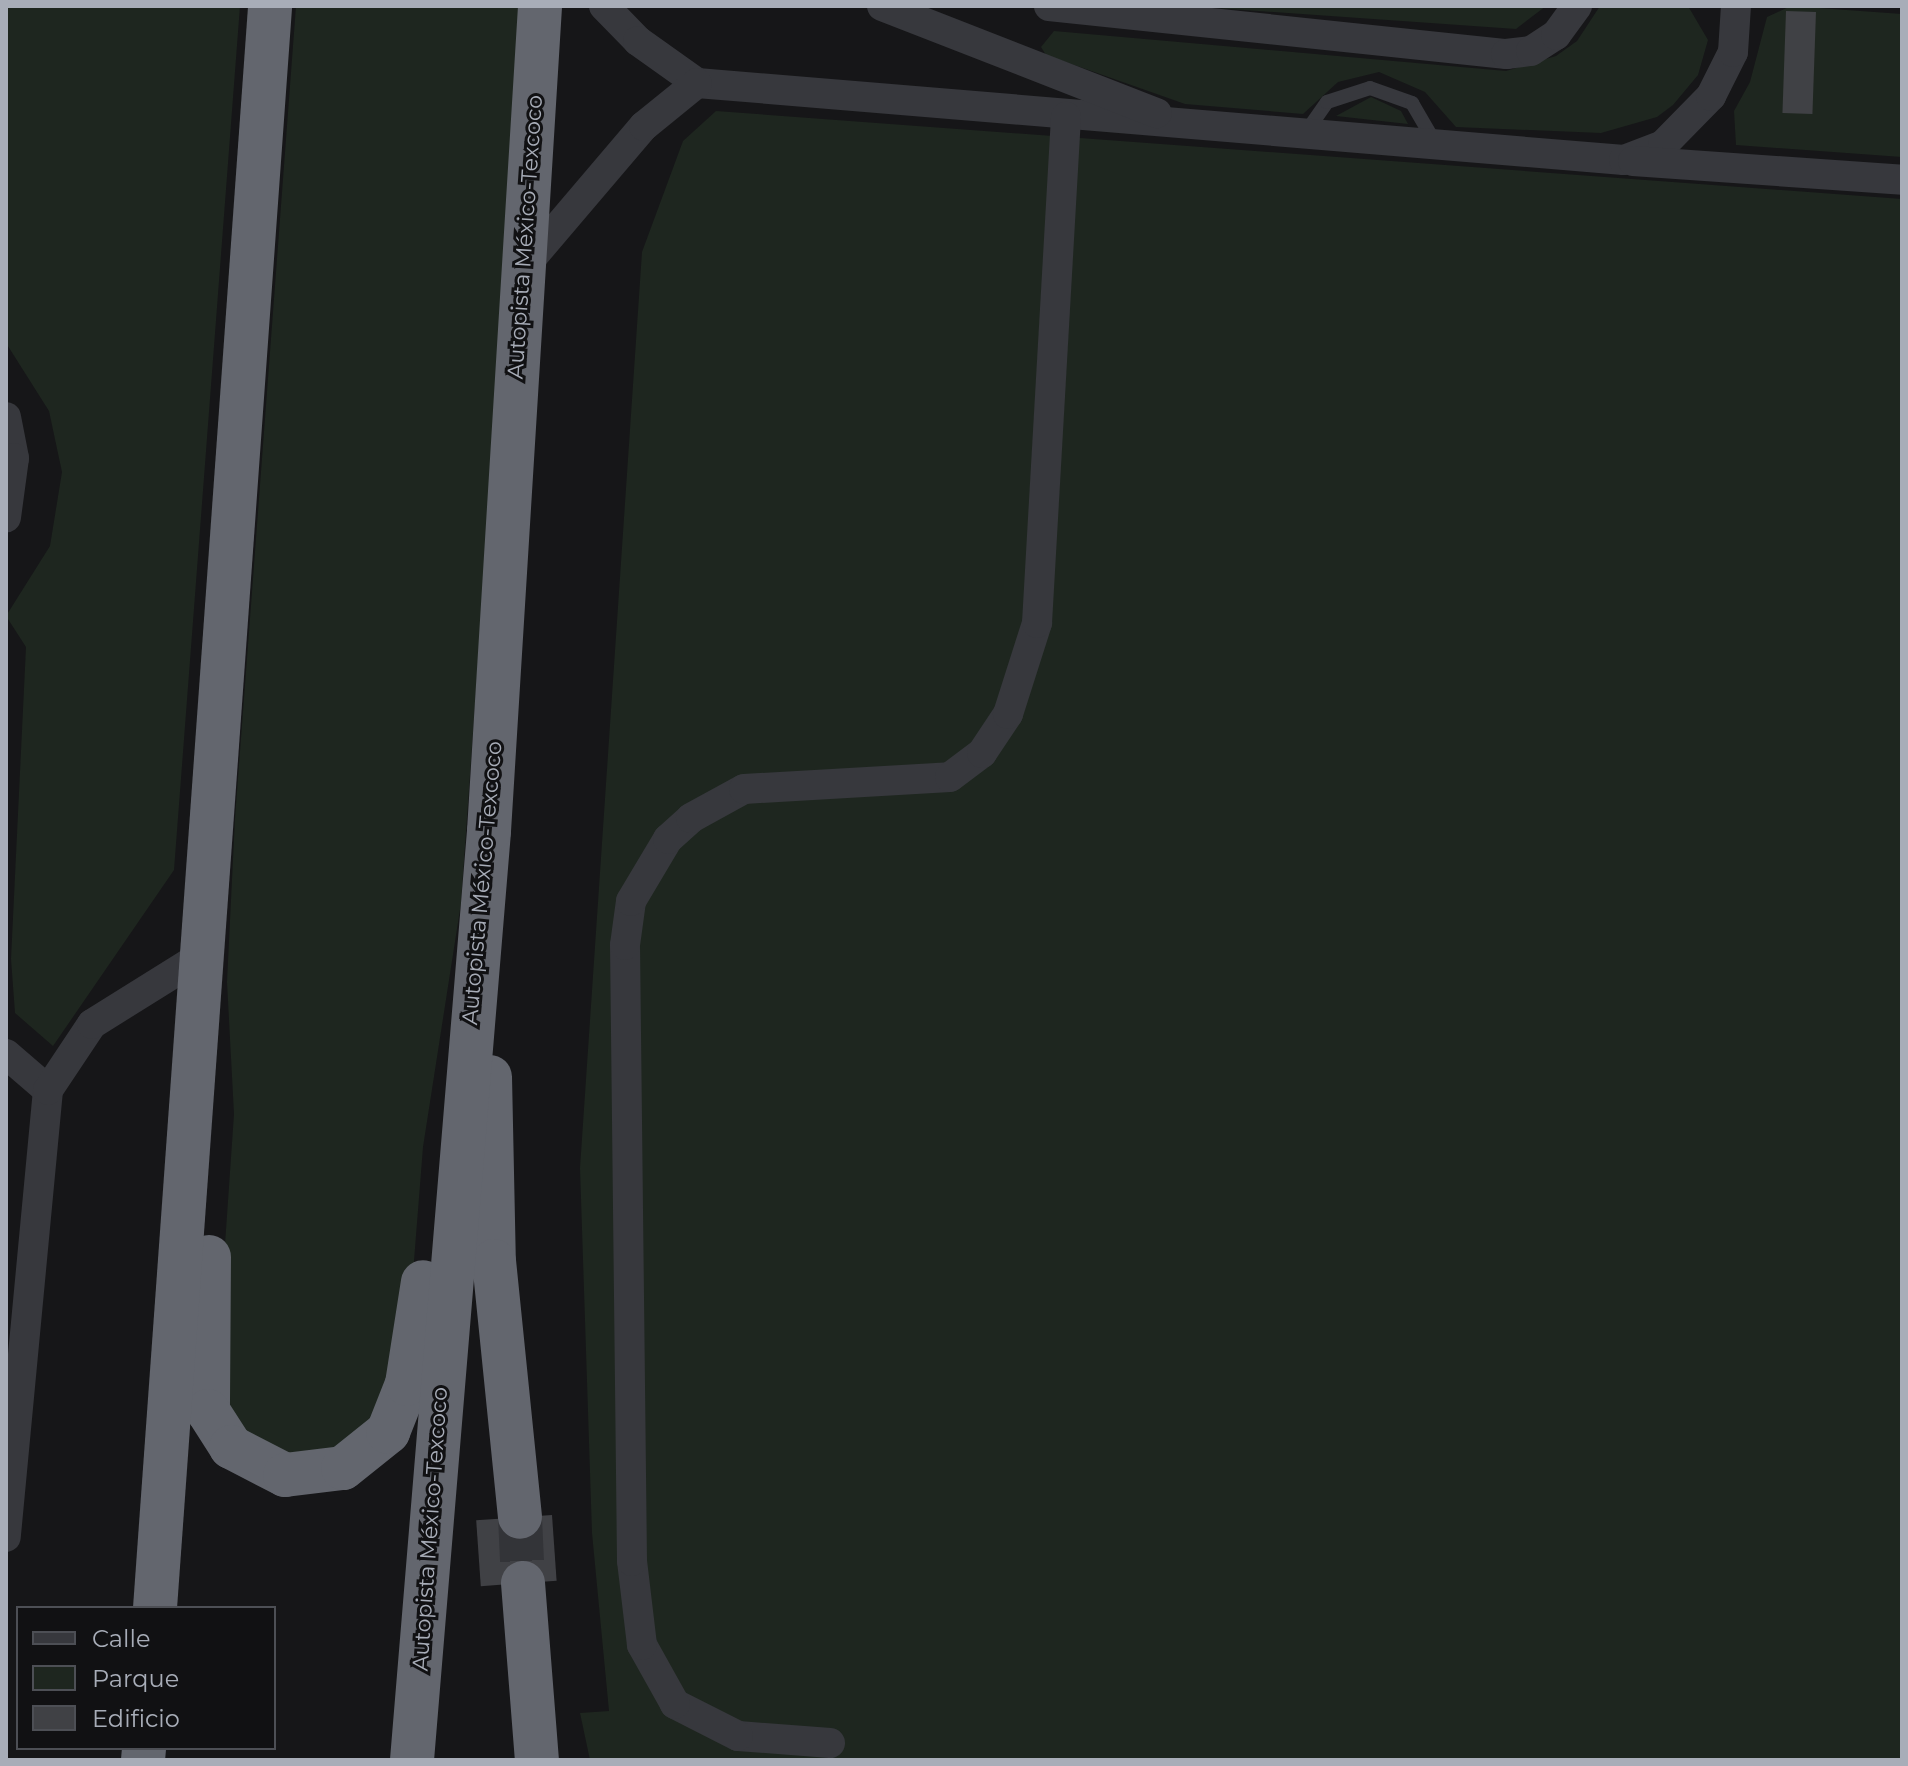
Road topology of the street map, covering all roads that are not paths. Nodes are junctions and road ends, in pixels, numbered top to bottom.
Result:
1 (270, 6) edge
2 (540, 6) edge
3 (604, 6) edge
4 (882, 6) edge
5 (1049, 6) edge
6 (1577, 6) edge
7 (1736, 6) edge
8 (697, 83) junction
9 (1066, 117) junction
10 (1196, 127) junction
11 (1304, 136) junction
12 (1437, 146) junction
13 (1624, 160) junction
14 (1902, 180) edge
15 (523, 268) junction
16 (6, 417) edge
17 (6, 517) edge
18 (489, 831) junction
19 (200, 970) junction
20 (6, 1054) edge
21 (464, 1081) junction
22 (48, 1090) junction
23 (520, 1517) tunnel mouth
24 (6, 1537) edge
25 (523, 1583) tunnel mouth
26 (155, 1606) edge
27 (830, 1743) dead end
28 (412, 1760) edge
29 (537, 1760) edge

1 - 19 highway
2 - 15 highway, Autopista México-Texcoco
3 - 8 street
4 - 10 street
5 - 6 street
7 - 13 street
8 - 9 street
8 - 15 street
9 - 10 street
9 - 27 street
10 - 11 street
11 - 12 street
11 - 12 lane
12 - 13 street
13 - 14 street
15 - 18 highway, Autopista México-Texcoco
16 - 17 street
18 - 21 highway, Autopista México-Texcoco
18 - 23 highway
19 - 21 highway
19 - 22 street
19 - 26 highway
20 - 22 street
21 - 28 highway, Autopista México-Texcoco
22 - 24 street
25 - 29 highway

